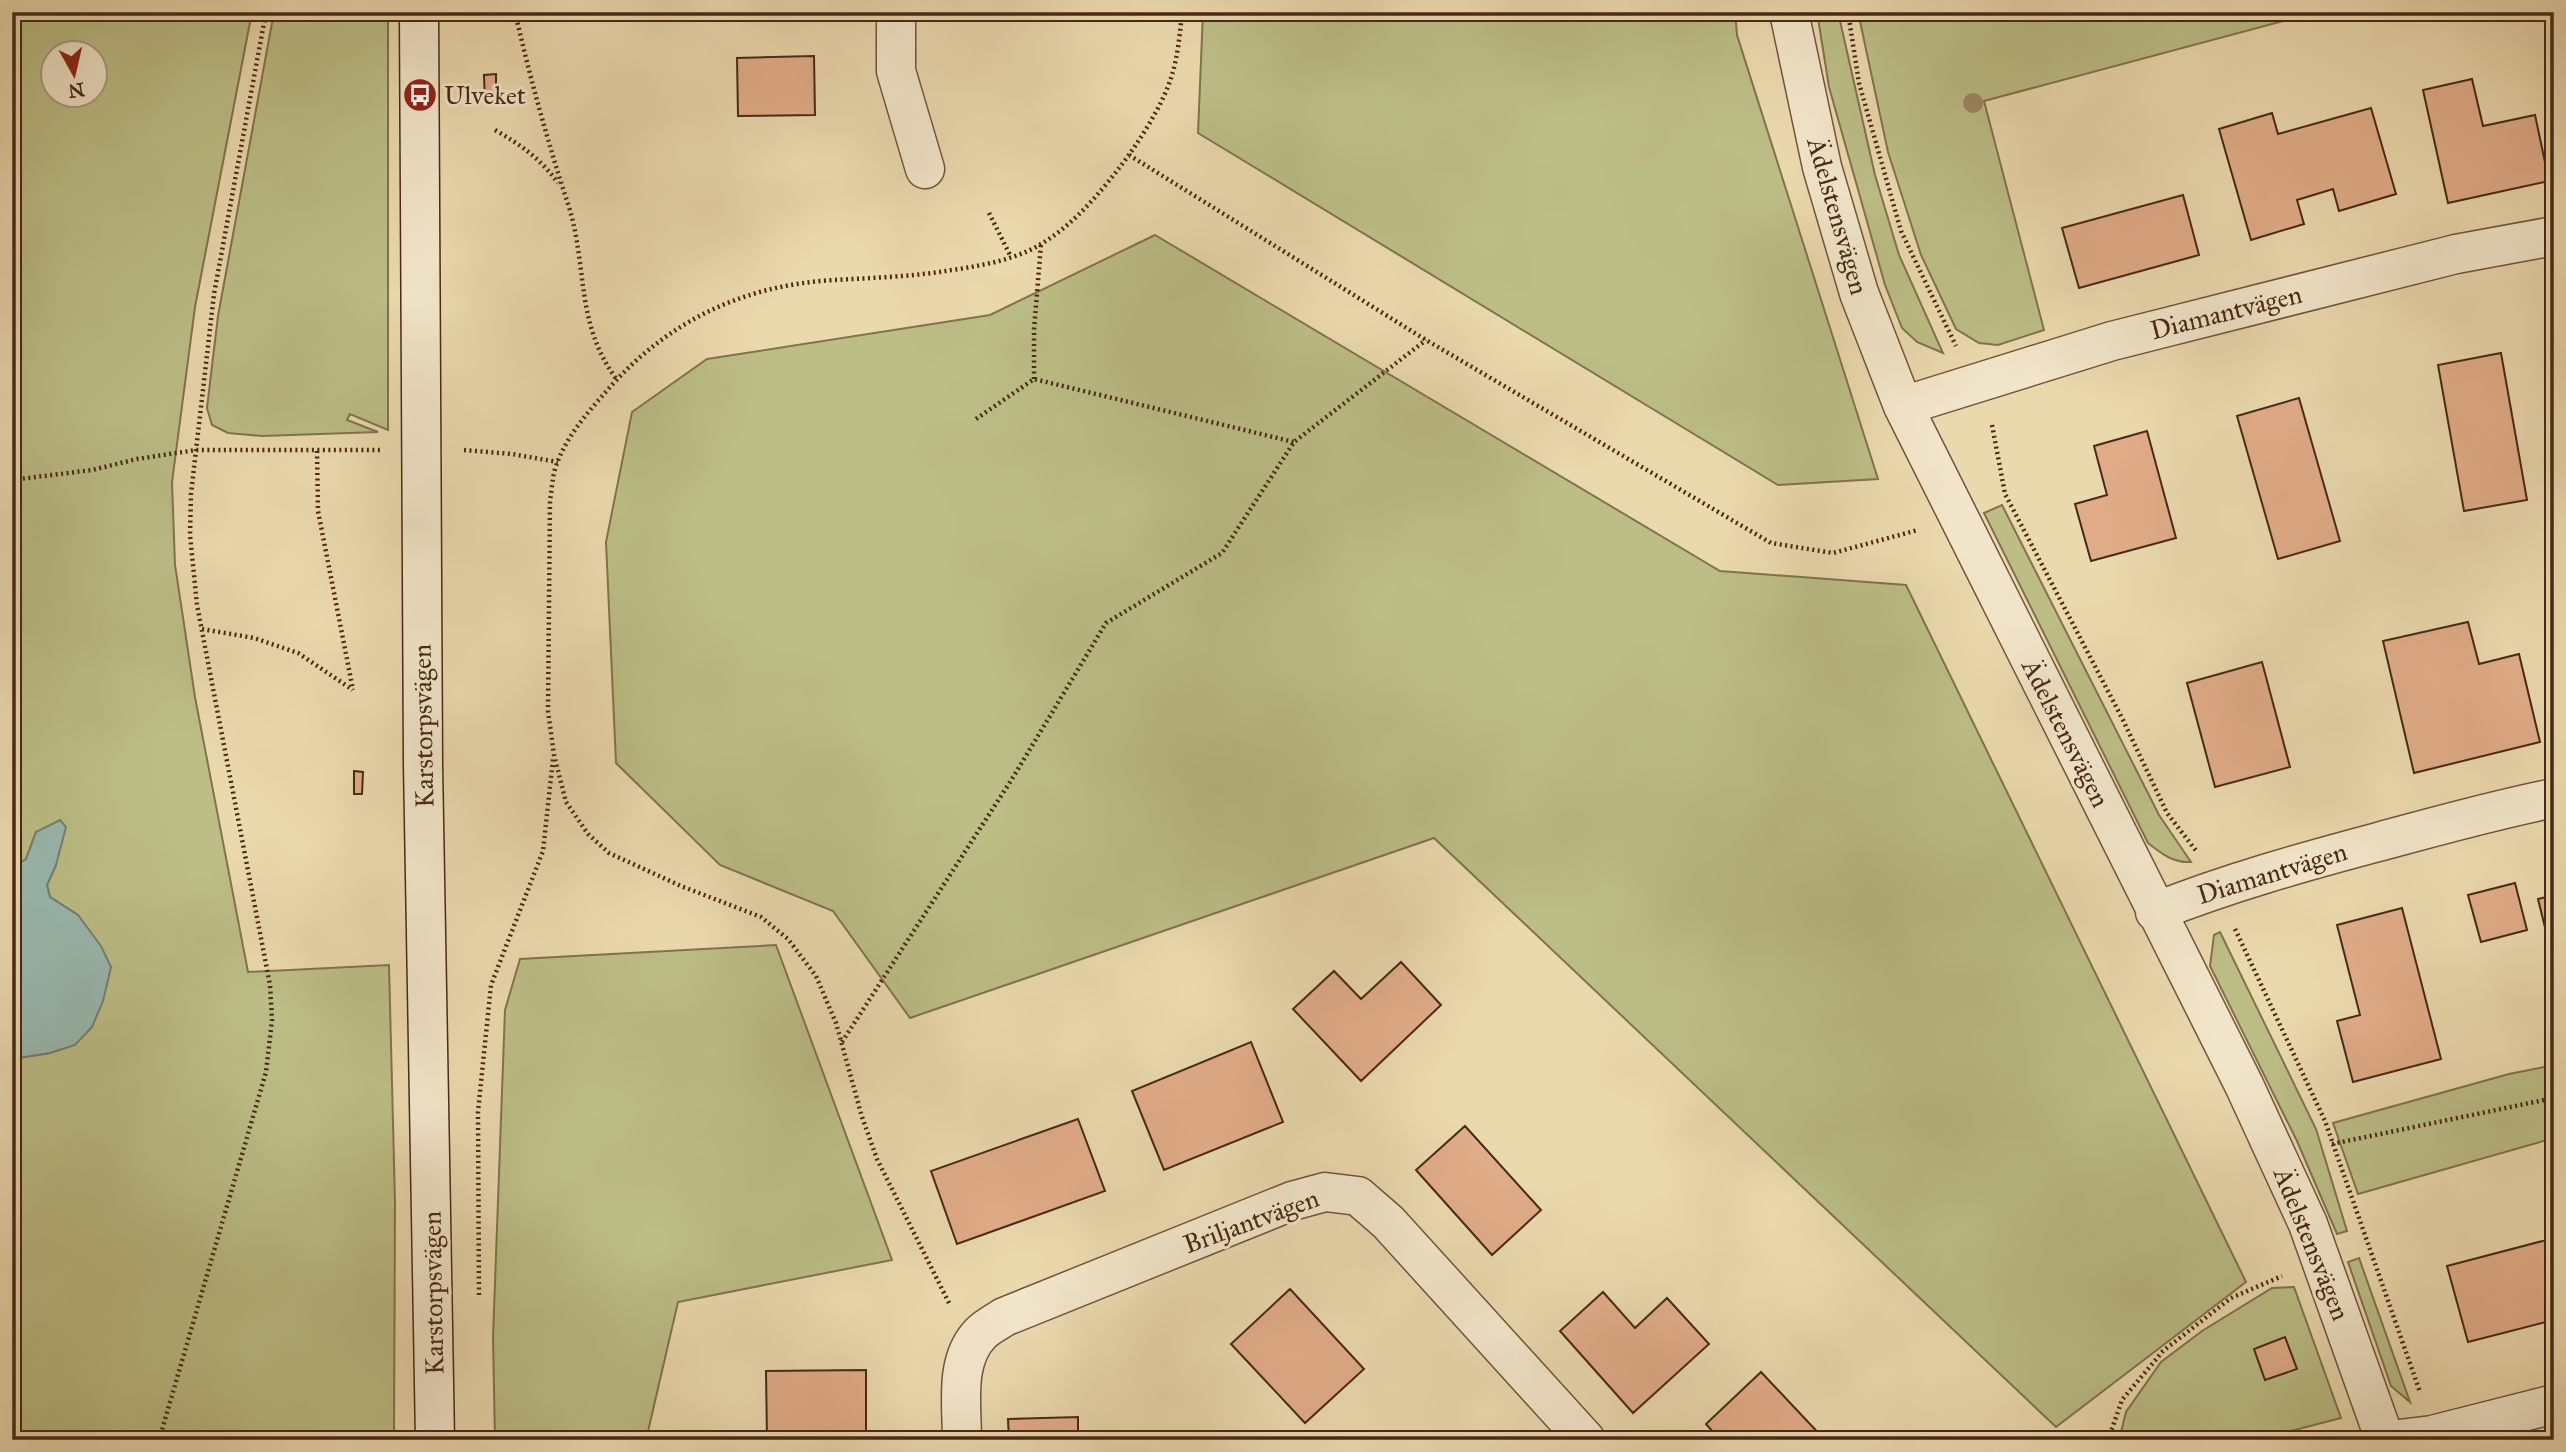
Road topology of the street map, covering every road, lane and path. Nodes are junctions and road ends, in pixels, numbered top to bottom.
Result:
1 (266, 12) edge
2 (419, 12) edge
3 (515, 12) edge
4 (896, 12) edge
5 (1182, 12) edge
6 (1789, 12) edge
7 (1849, 12) edge
8 (495, 130) dead end
9 (1129, 155) junction
10 (925, 169) dead end
11 (561, 187) junction
12 (989, 214) dead end
13 (2554, 236) edge
14 (1041, 244) junction
15 (1011, 257) junction
16 (1426, 340) junction
17 (1034, 379) junction
18 (617, 380) junction
19 (1984, 382) junction
20 (1903, 406) junction
21 (976, 419) dead end
22 (1294, 442) junction
23 (196, 450) junction
24 (317, 450) junction
25 (384, 450) dead end
26 (460, 450) dead end
27 (558, 462) junction
28 (12, 480) edge
29 (1924, 529) dead end
30 (202, 629) junction
31 (554, 755) junction
32 (2554, 798) edge
33 (2155, 912) junction
34 (842, 1043) junction
35 (2554, 1098) edge
36 (2332, 1144) dead end
37 (2293, 1272) dead end
38 (480, 1303) dead end
39 (953, 1310) dead end
40 (2554, 1404) edge
41 (159, 1440) edge
42 (435, 1440) edge
43 (962, 1440) edge
44 (1586, 1440) edge
45 (2108, 1440) edge
46 (2385, 1440) edge
47 (2391, 1440) edge

1 - 23 path
2 - 42 street, Karstorpsvägen
3 - 11 path
4 - 10 street
5 - 9 path
6 - 20 street, Ädelstensvägen
7 - 19 path
8 - 11 path
9 - 14 path
9 - 16 path
11 - 18 path
12 - 15 path
13 - 19 street, Diamantvägen
14 - 15 path
14 - 17 path
15 - 18 path
16 - 22 path
16 - 29 path
17 - 21 path
17 - 22 path
18 - 27 path
19 - 20 street, Diamantvägen
20 - 33 street, Ädelstensvägen
22 - 34 path
23 - 24 path
23 - 28 path
23 - 30 path
24 - 25 path
24 - 30 path
26 - 27 path
27 - 31 path
30 - 41 path
31 - 34 path
31 - 38 path
32 - 33 street, Diamantvägen
33 - 46 street, Ädelstensvägen
34 - 39 path
35 - 36 path
37 - 45 path
40 - 47 street
43 - 44 street, Briljantvägen

